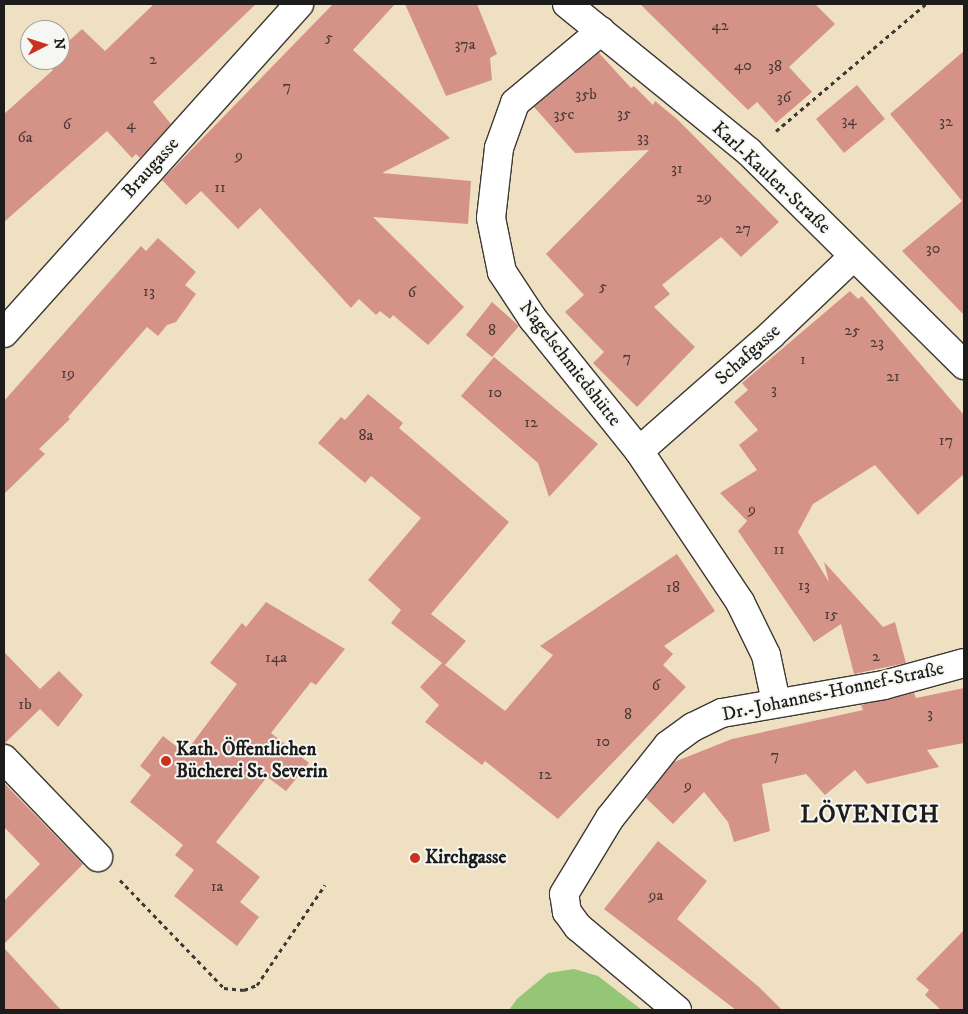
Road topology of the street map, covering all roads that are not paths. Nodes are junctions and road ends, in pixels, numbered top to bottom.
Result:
1 (299, 4) edge
2 (567, 4) edge
3 (601, 31) junction
4 (854, 256) junction
5 (4, 333) edge
6 (964, 365) edge
7 (639, 451) junction
8 (964, 663) edge
9 (776, 702) junction
10 (4, 759) edge
11 (98, 857) road end
12 (678, 1010) edge

1 - 5 street, Braugasse
2 - 3 street, Karl-Kaulen-Straße
3 - 4 street, Karl-Kaulen-Straße
3 - 7 street, Nagelschmiedshütte
4 - 6 street, Karl-Kaulen-Straße
4 - 7 street, Schafgasse
7 - 9 street, Nagelschmiedshütte
8 - 9 street, Dr.-Johannes-Honnef-Straße
9 - 12 street, Dr.-Johannes-Honnef-Straße
10 - 11 street

